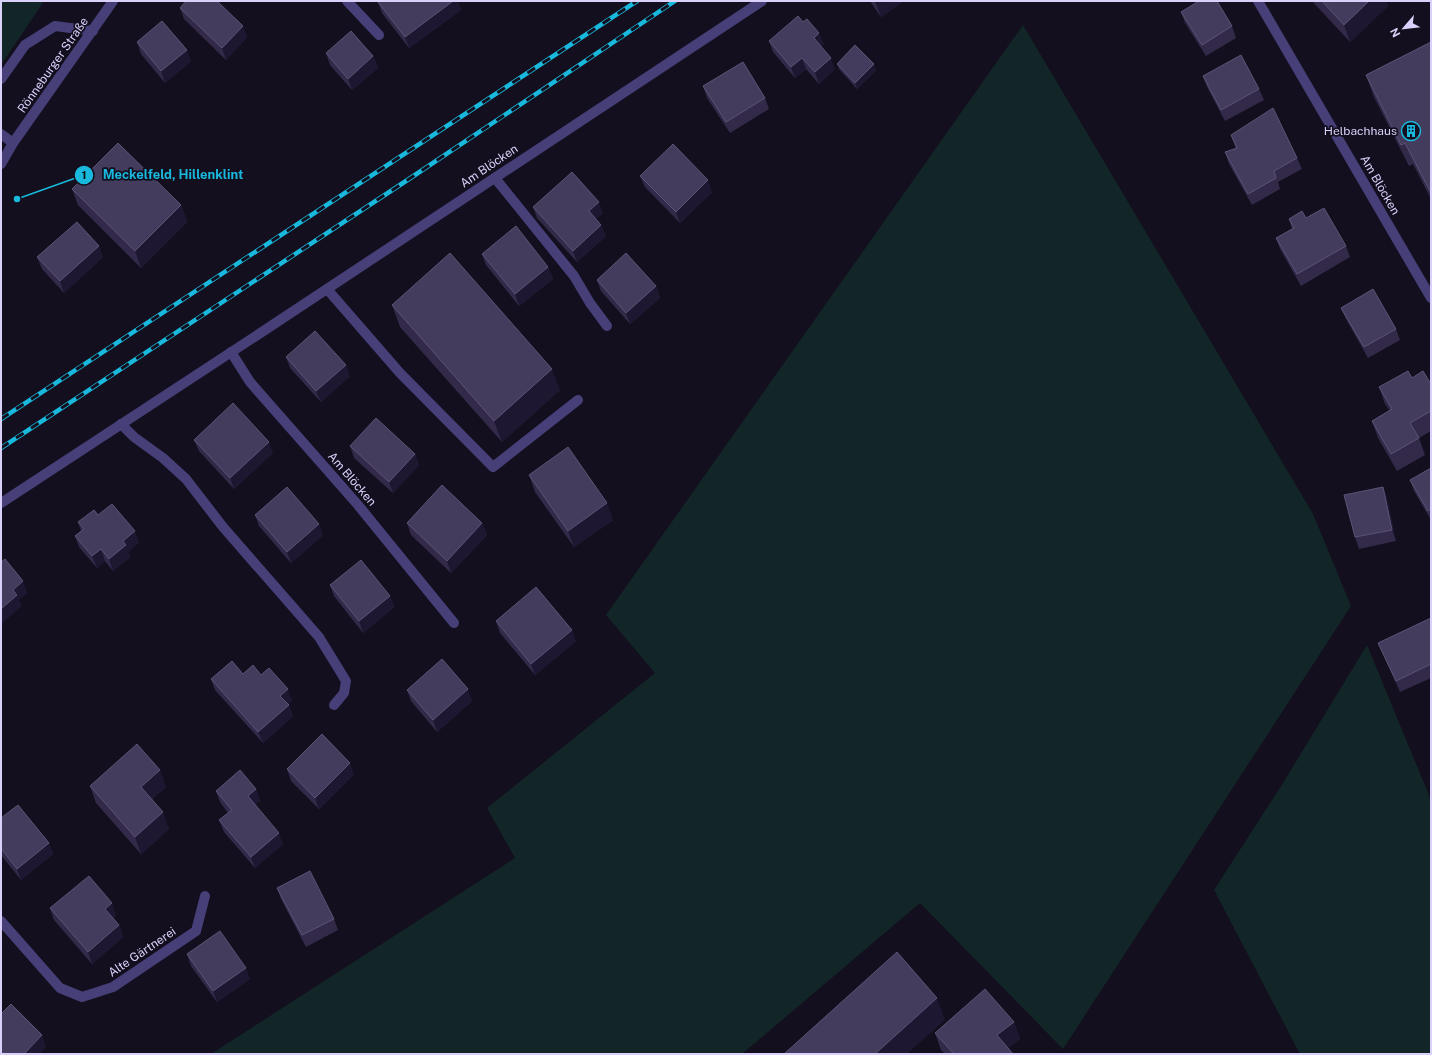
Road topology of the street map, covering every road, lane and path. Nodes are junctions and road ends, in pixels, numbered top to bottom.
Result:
1 (113, 1) edge
2 (347, 1) edge
3 (762, 1) edge
4 (1258, 1) edge
5 (93, 31) junction
6 (379, 35) dead end
7 (1, 79) edge
8 (1, 134) edge
9 (13, 143) junction
10 (1, 164) edge
11 (495, 178) junction
12 (327, 289) junction
13 (1431, 298) edge
14 (607, 326) dead end
15 (231, 352) junction
16 (578, 400) dead end
17 (121, 424) junction
18 (1, 502) edge
19 (454, 623) dead end
20 (334, 705) dead end
21 (205, 896) dead end
22 (1, 921) edge

1 - 5 street, Rönneburger Straße
2 - 6 street
3 - 11 street, Am Blöcken
4 - 13 street, Am Blöcken
5 - 7 street
5 - 9 street, Rönneburger Straße
8 - 9 street
9 - 10 street, Rönneburger Straße
11 - 12 street, Am Blöcken
11 - 14 street
12 - 15 street, Am Blöcken
12 - 16 street
15 - 17 street, Am Blöcken
15 - 19 street, Am Blöcken
17 - 18 street, Am Blöcken
17 - 20 street
21 - 22 street, Alte Gärtnerei

